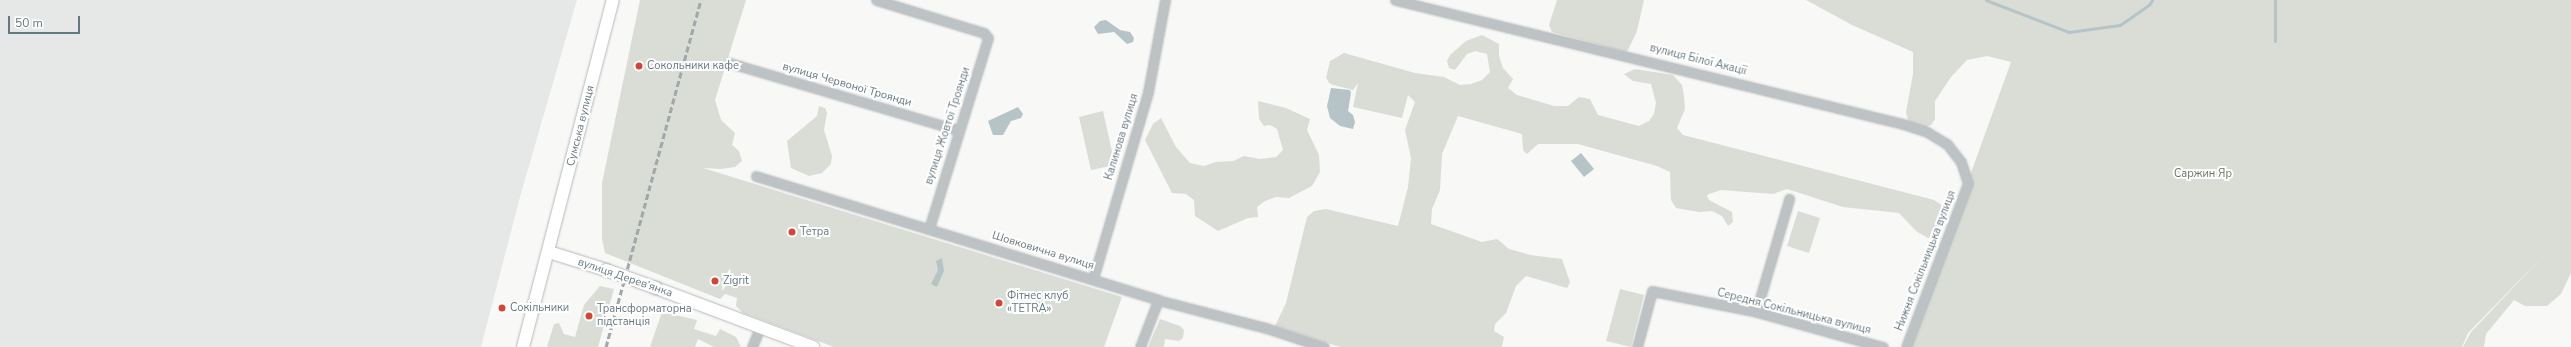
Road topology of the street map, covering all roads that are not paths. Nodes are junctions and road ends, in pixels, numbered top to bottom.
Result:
1 (613, 0) edge
2 (876, 0) edge
3 (1165, 0) edge
4 (1396, 0) edge
5 (730, 63) dead end
6 (958, 130) junction
7 (756, 176) dead end
8 (1968, 183) joint
9 (1789, 199) dead end
10 (929, 229) junction
11 (549, 252) junction
12 (1093, 279) junction
13 (1158, 300) junction
14 (1756, 312) junction
15 (760, 327) junction
16 (523, 347) edge
17 (752, 347) edge
18 (813, 347) edge
19 (1140, 347) edge
20 (1322, 347) edge
21 (1637, 347) edge
22 (1883, 347) edge
23 (1906, 347) edge

1 - 11 main road, Сумська вулиця
2 - 6 street, вулиця Жовтої Троянди
3 - 12 street, Калинова вулиця
4 - 8 street, вулиця Білої Акації
5 - 6 street, вулиця Червоної Троянди
6 - 10 street, вулиця Жовтої Троянди
7 - 10 street, Шовковична вулиця
8 - 23 street, Нижня Сокільницька вулиця
9 - 14 street
10 - 12 street, Шовковична вулиця
11 - 15 main road, вулиця Дерев’янка, bridge
11 - 16 main road, Сумська вулиця
12 - 13 street, Шовковична вулиця
13 - 19 street
13 - 20 street, Шовковична вулиця
14 - 21 street, Середня Сокільницька вулиця
14 - 22 street, Середня Сокільницька вулиця
15 - 17 street
15 - 18 main road, вулиця Дерев’янка

